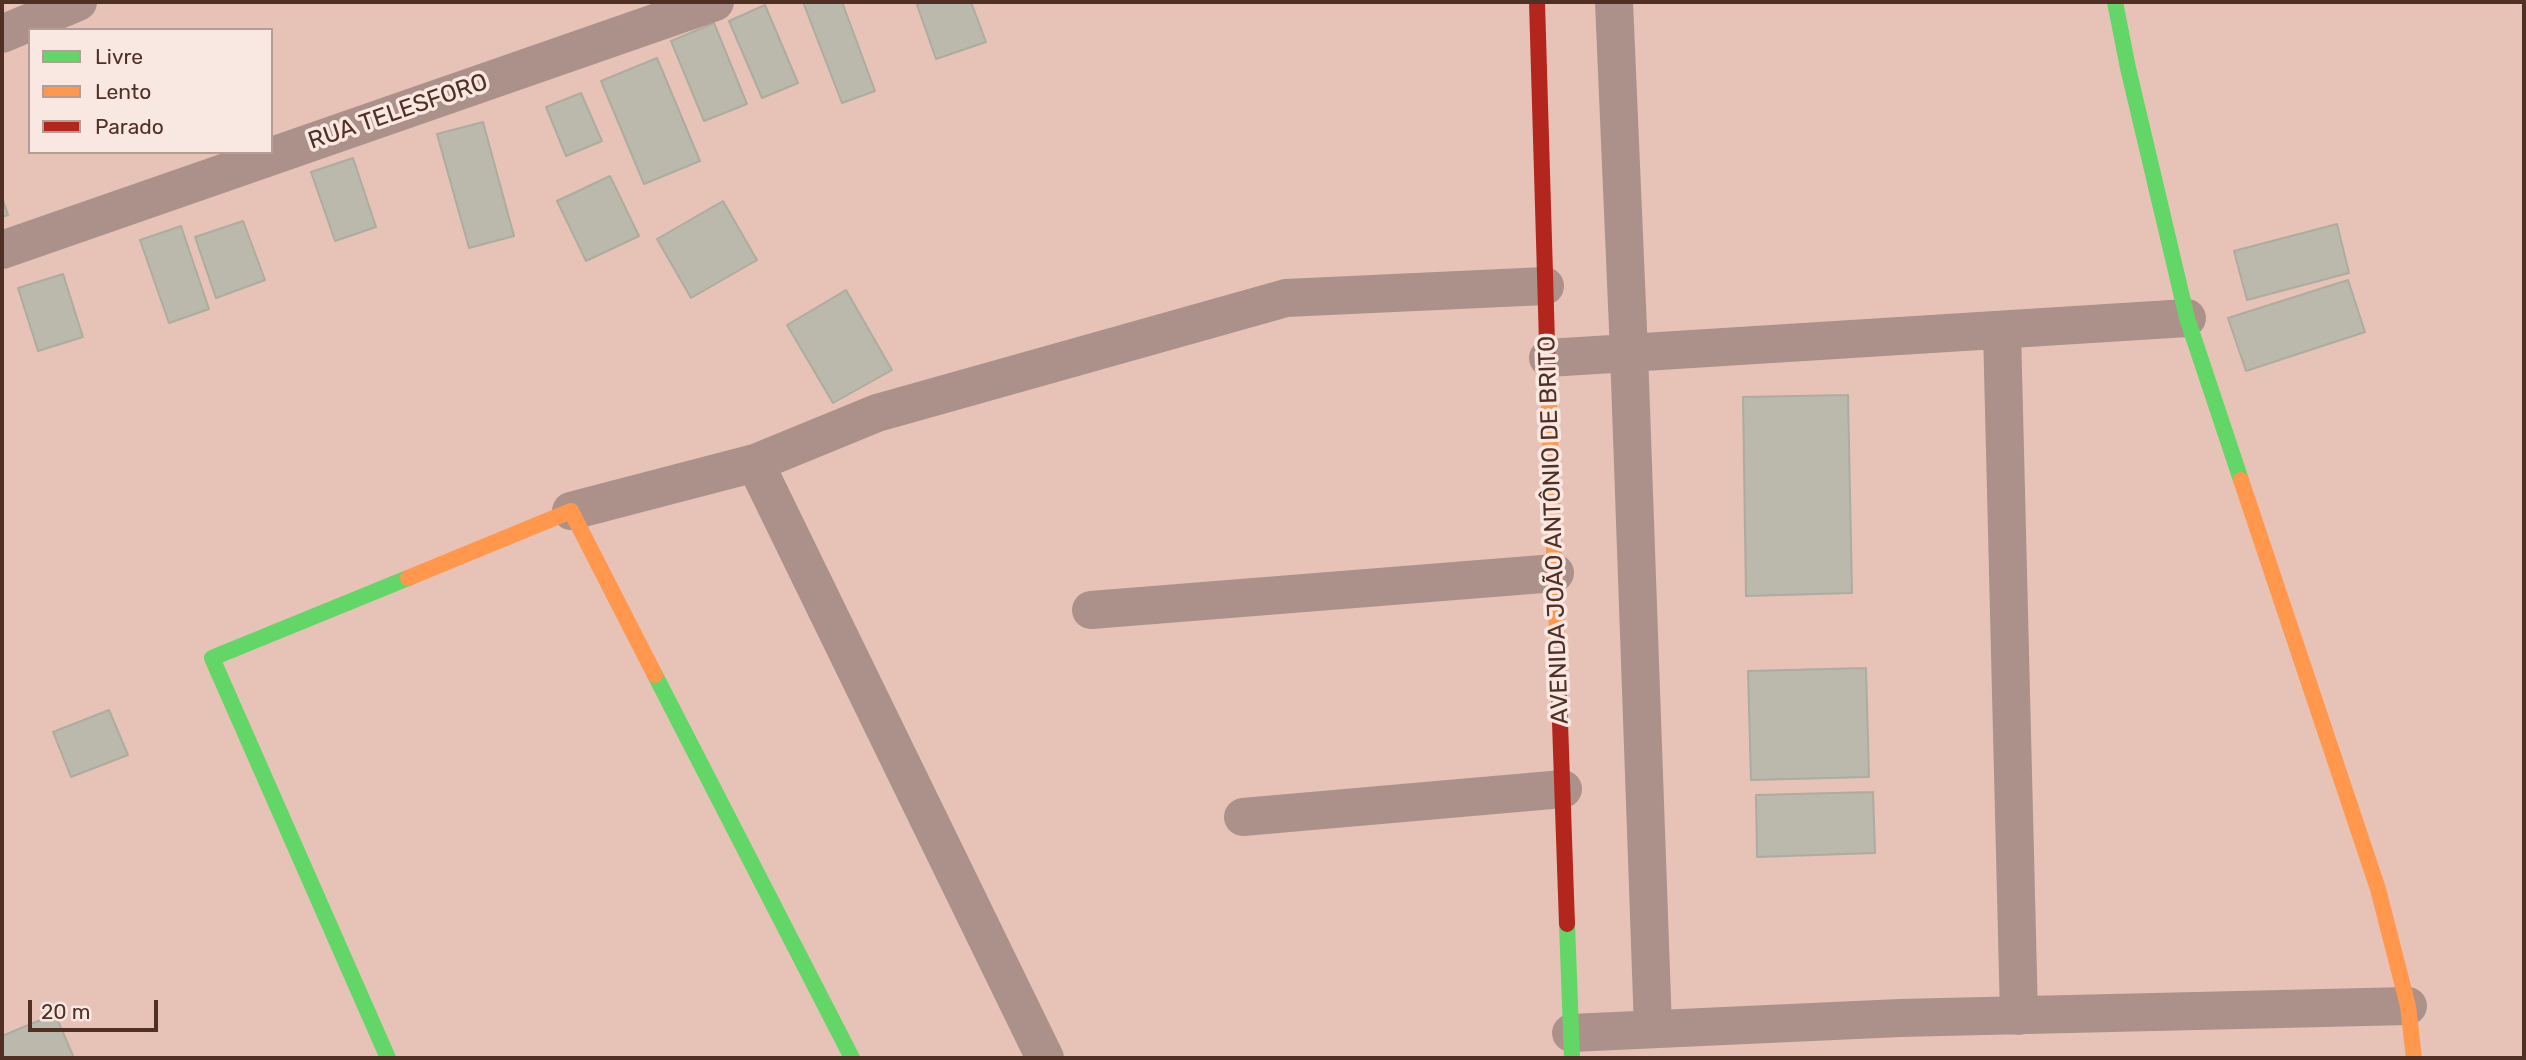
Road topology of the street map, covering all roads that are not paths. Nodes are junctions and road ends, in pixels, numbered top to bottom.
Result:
1 (78, 2) edge
2 (715, 2) edge
3 (1537, 2) edge
4 (1614, 2) edge
5 (2115, 2) edge
6 (2, 33) edge
7 (2, 250) edge
8 (1545, 286) junction
9 (2187, 318) junction
10 (2003, 330) junction
11 (1629, 352) junction
12 (1548, 358) junction
13 (755, 463) junction
14 (571, 511) junction
15 (1555, 573) junction
16 (1091, 610) dead end
17 (1563, 789) junction
18 (1243, 817) dead end
19 (2409, 1006) junction
20 (2019, 1016) junction
21 (1653, 1028) junction
22 (1572, 1045) edge
23 (388, 1058) edge
24 (852, 1058) edge
25 (1045, 1058) edge
26 (2414, 1058) edge

1 - 6 street
2 - 7 street, RUA TELESFORO
3 - 8 street, AVENIDA JOÃO ANTÔNIO DE BRITO
4 - 11 street
5 - 9 street
8 - 12 street, AVENIDA JOÃO ANTÔNIO DE BRITO
8 - 13 street
9 - 10 street
9 - 19 street
10 - 11 street
10 - 20 street
11 - 12 street
11 - 21 street
12 - 15 street, AVENIDA JOÃO ANTÔNIO DE BRITO
13 - 14 street
13 - 25 street
14 - 23 street
14 - 24 street
15 - 16 street
15 - 17 street, AVENIDA JOÃO ANTÔNIO DE BRITO
17 - 18 street
17 - 22 street, AVENIDA JOÃO ANTÔNIO DE BRITO
19 - 20 street
19 - 26 street
20 - 21 street
21 - 22 street

